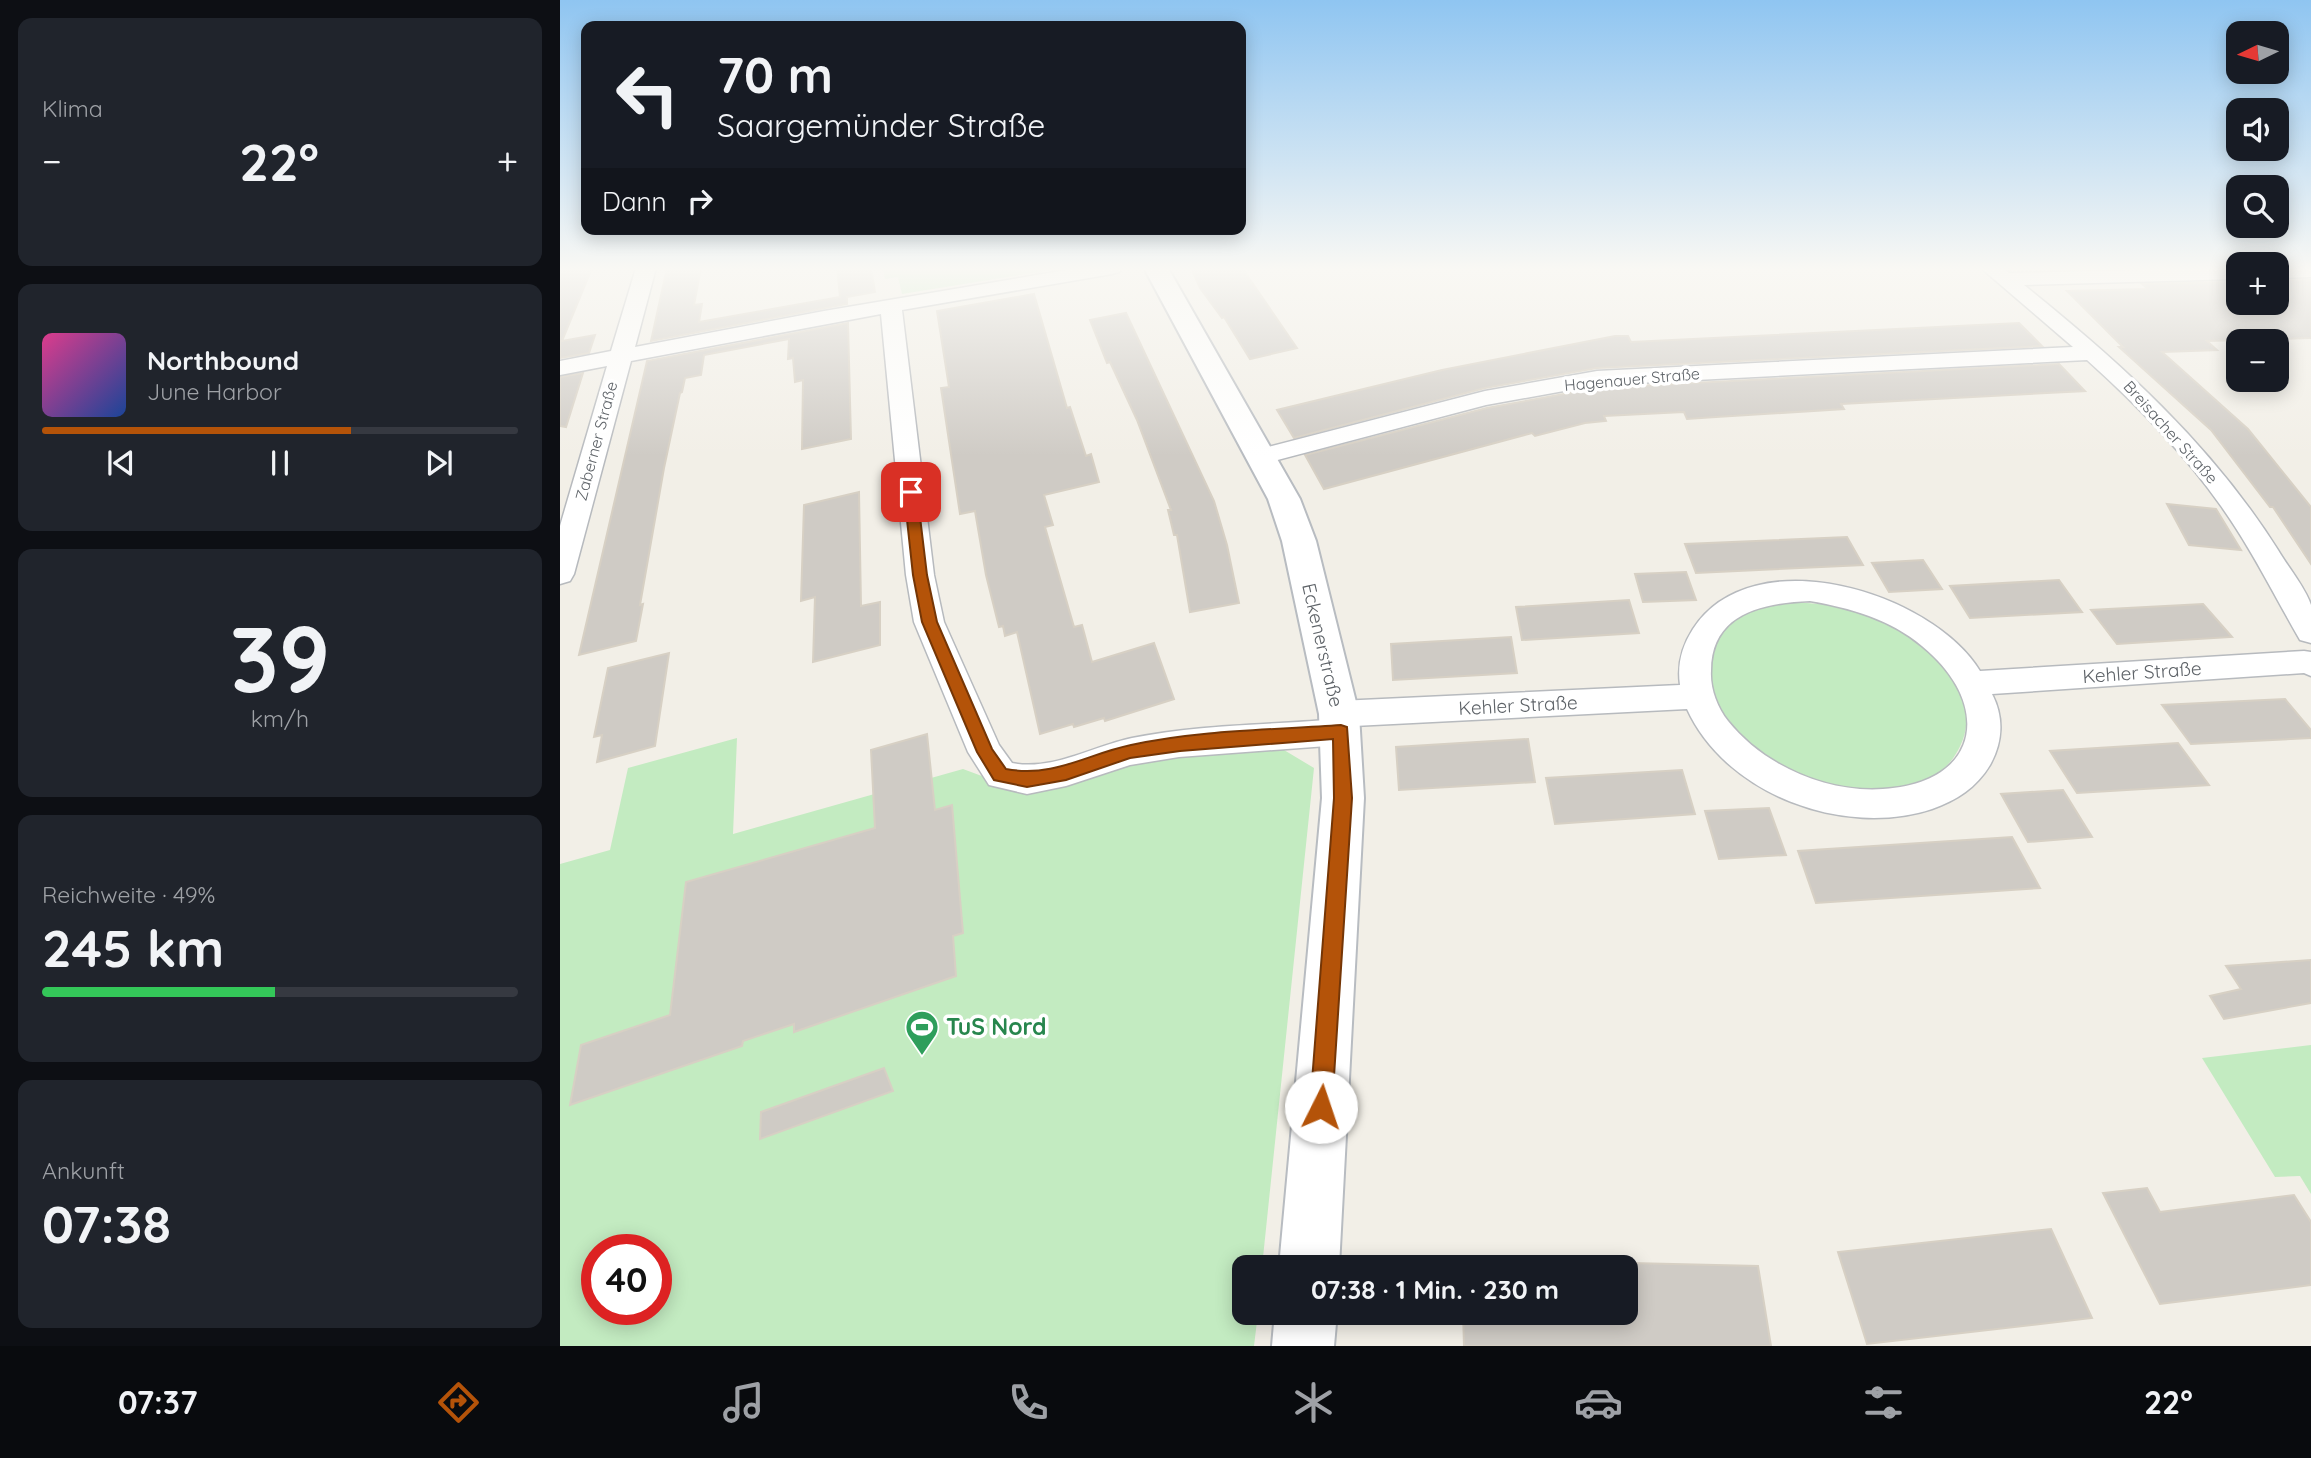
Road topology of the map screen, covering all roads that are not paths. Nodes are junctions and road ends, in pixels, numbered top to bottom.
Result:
1 (628, 331) edge
2 (754, 331) edge
3 (894, 331) edge
4 (1191, 331) edge
5 (2068, 331) edge
6 (2095, 353) junction
7 (620, 357) junction
8 (560, 368) edge
9 (1262, 456) junction
10 (560, 574) edge
11 (2311, 632) edge
12 (2311, 664) edge
13 (1973, 683) junction
14 (1697, 696) junction
15 (1340, 723) junction
16 (1310, 1255) edge
17 (1305, 1325) edge
18 (1303, 1346) edge

1 - 7 street, Zaberner Straße
2 - 7 street
3 - 15 street, Kehler Straße
4 - 9 street, Eckenerstraße
5 - 6 street, Breisacher Straße
6 - 9 street, Hagenauer Straße
6 - 11 street, Breisacher Straße
7 - 8 street
7 - 10 street, Zaberner Straße
9 - 15 street, Eckenerstraße
12 - 13 street, Kehler Straße
13 - 14 street
13 - 14 street
14 - 15 street, Kehler Straße
15 - 16 street, Eckenerstraße
17 - 18 street

